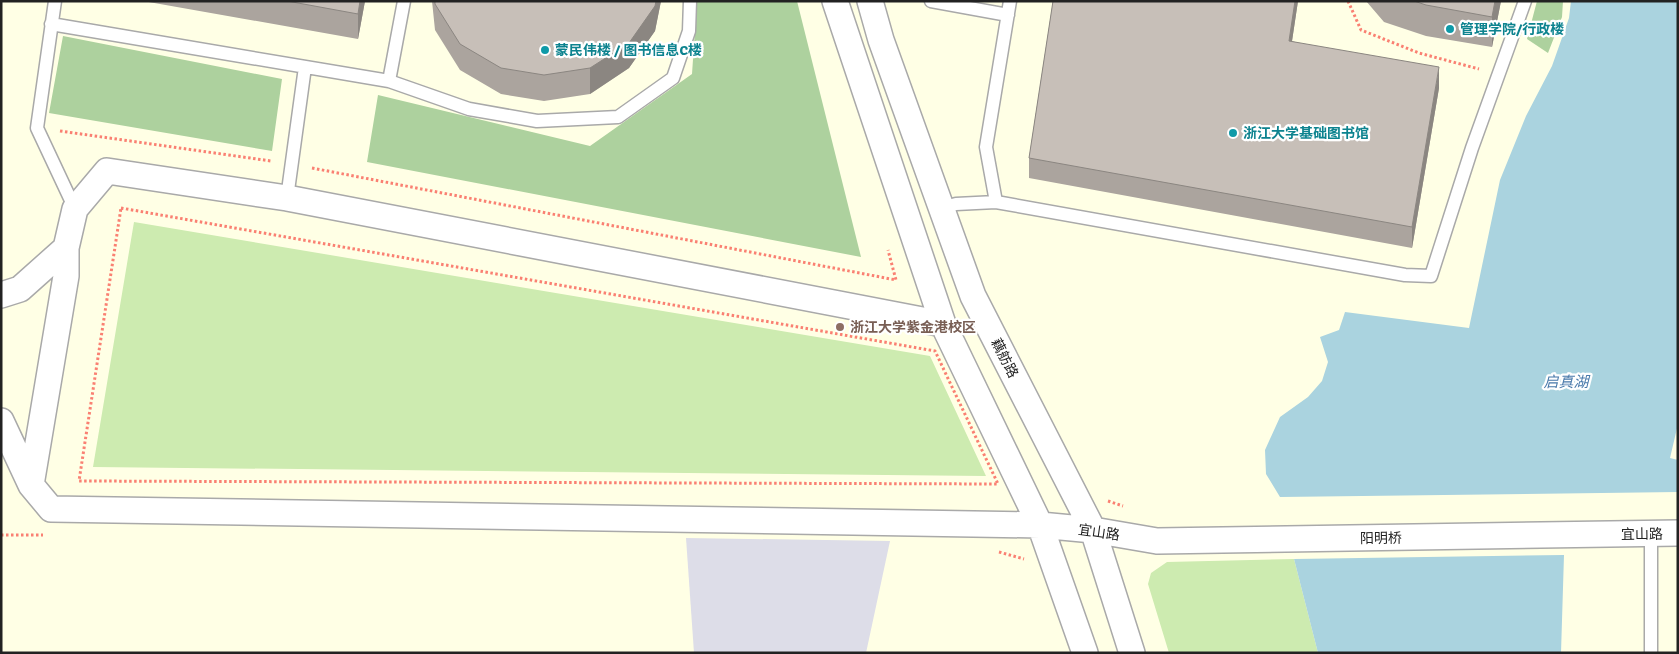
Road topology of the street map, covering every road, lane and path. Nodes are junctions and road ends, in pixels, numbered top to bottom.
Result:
1 (55, 1) edge
2 (404, 1) edge
3 (690, 1) edge
4 (835, 1) edge
5 (870, 1) edge
6 (931, 1) edge
7 (1010, 1) edge
8 (1348, 1) edge
9 (1525, 1) edge
10 (1008, 15) junction
11 (51, 24) junction
12 (305, 67) junction
13 (1499, 74) junction
14 (389, 81) junction
15 (37, 128) junction
16 (292, 164) junction
17 (287, 198) junction
18 (996, 202) junction
19 (942, 208) junction
20 (75, 209) junction
21 (66, 248) junction
22 (896, 280) dead end
23 (1, 295) edge
24 (943, 324) junction
25 (1, 421) edge
26 (998, 484) joint
27 (31, 485) junction
28 (1040, 525) junction
29 (1093, 530) junction
30 (1678, 533) edge
31 (1606, 534) joint
32 (1651, 534) junction
33 (1157, 541) joint
34 (1085, 653) edge
35 (1132, 653) edge
36 (1651, 653) edge

1 - 11 lane
2 - 14 lane
3 - 14 lane
4 - 24 street
5 - 19 street, 藕舫路
6 - 10 lane
7 - 10 lane
8 - 13 path
9 - 13 lane
10 - 18 lane
11 - 12 lane
11 - 15 lane
12 - 14 lane
12 - 16 lane
13 - 18 lane
15 - 16 path
15 - 20 lane
16 - 17 lane
16 - 22 path
17 - 20 street
17 - 24 street
18 - 19 lane
19 - 29 street, 藕舫路
20 - 21 street
21 - 23 street
21 - 27 street
24 - 28 street
25 - 27 street, 宜山路
26 - 26 path
27 - 28 street, 宜山路
28 - 29 street, 宜山路
28 - 34 street
29 - 33 street, 宜山路
29 - 35 street, 藕舫路
30 - 32 street, 宜山路
31 - 32 street, 宜山路
31 - 33 street, 阳明桥
32 - 36 lane

